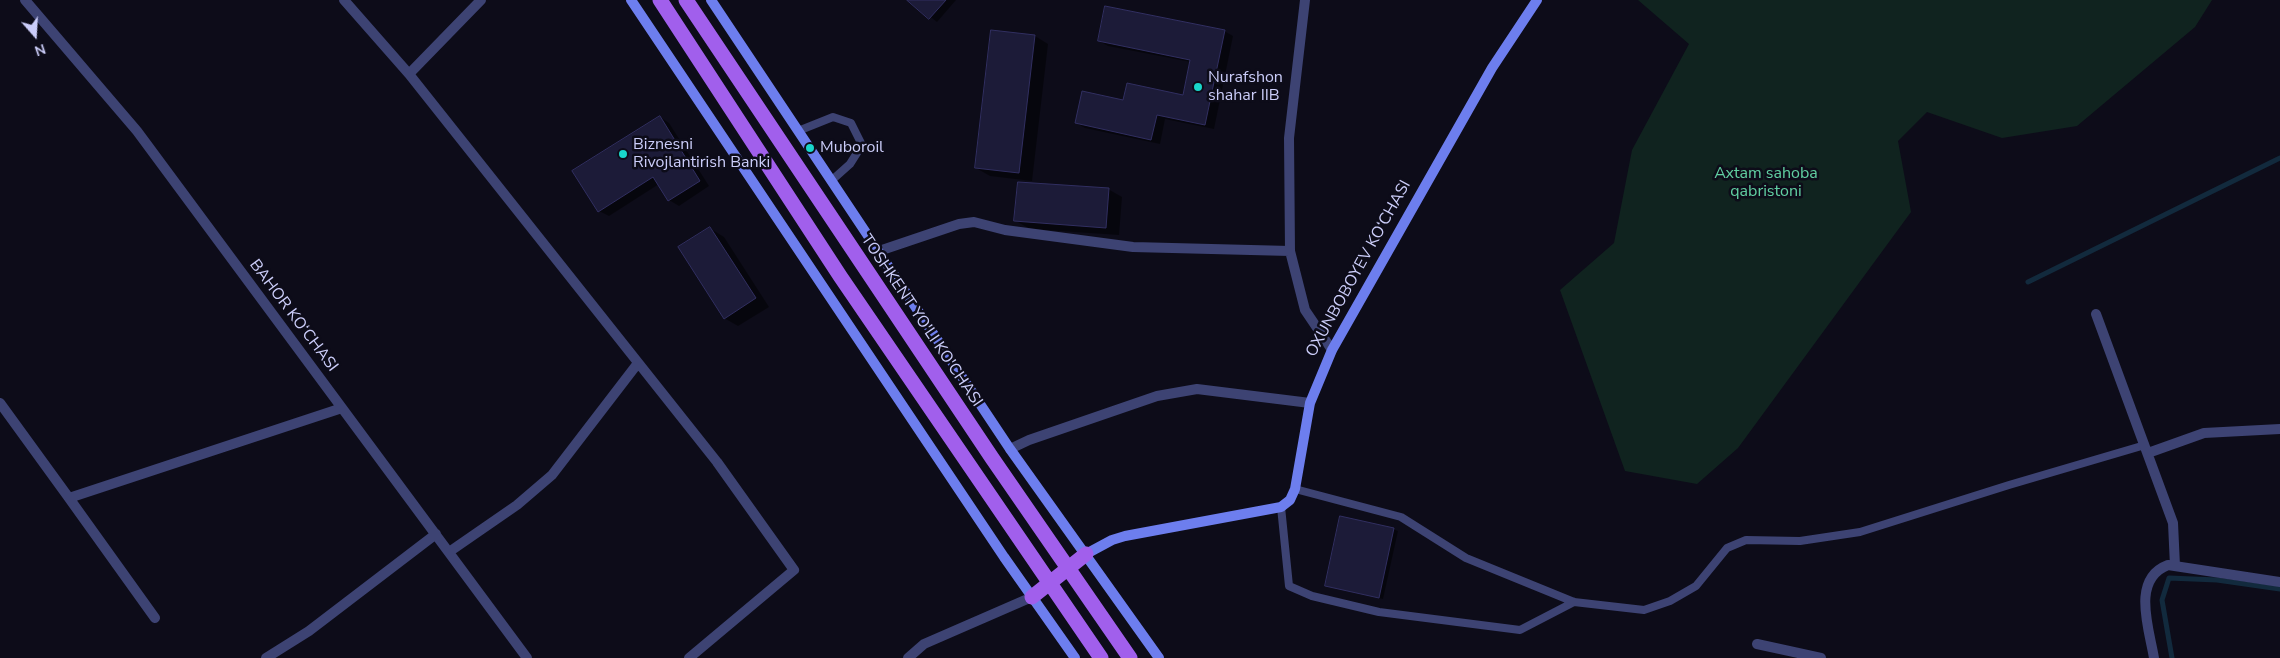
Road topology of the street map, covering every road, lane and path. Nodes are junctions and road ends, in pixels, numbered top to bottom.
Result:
1 (25, 0) edge
2 (344, 0) edge
3 (481, 0) edge
4 (631, 0) edge
5 (660, 0) edge
6 (686, 0) edge
7 (711, 0) edge
8 (1305, 0) edge
9 (1537, 0) edge
10 (409, 74) junction
11 (798, 131) junction
12 (831, 180) junction
13 (1290, 251) junction
14 (878, 252) junction
15 (840, 276) junction
16 (824, 287) junction
17 (2096, 314) dead end
18 (1332, 350) junction
19 (638, 363) junction
20 (0, 403) edge
21 (1310, 403) junction
22 (342, 408) junction
23 (2280, 430) edge
24 (1010, 449) junction
25 (2147, 449) junction
26 (1295, 489) junction
27 (69, 498) junction
28 (1281, 507) junction
29 (436, 534) junction
30 (449, 552) junction
31 (1086, 554) junction
32 (2175, 566) junction
33 (1069, 568) junction
34 (2280, 582) edge
35 (1049, 584) junction
36 (1032, 598) junction
37 (1574, 602) junction
38 (155, 618) dead end
39 (1757, 644) dead end
40 (266, 658) edge
41 (527, 658) edge
42 (690, 658) edge
43 (908, 658) edge
44 (1074, 658) edge
45 (1101, 658) edge
46 (1130, 658) edge
47 (1159, 658) edge
48 (1821, 658) edge
49 (2154, 658) edge

1 - 22 street, BAHOR KO‘CHASI
2 - 10 street
3 - 10 street
4 - 16 street
5 - 15 main road
6 - 33 main road, TOSHKENT YO'LI KO'CHASI
7 - 11 street
8 - 13 street
9 - 18 street, OXUNBOBOYEV KO‘CHASI
10 - 19 street
11 - 12 street
11 - 12 lane
12 - 14 street
13 - 14 street
13 - 18 street
14 - 24 street
15 - 16 street
15 - 35 main road
16 - 36 street
17 - 25 street
18 - 21 street, OXUNBOBOYEV KO‘CHASI
19 - 30 street
19 - 42 street
20 - 27 street
21 - 24 street
21 - 26 street, OXUNBOBOYEV KO‘CHASI
22 - 27 street
22 - 29 street, BAHOR KO‘CHASI
23 - 25 street
24 - 31 street
25 - 32 street
25 - 37 lane
26 - 28 street, OXUNBOBOYEV KO‘CHASI
26 - 37 lane
27 - 38 street
28 - 31 street
28 - 37 lane
29 - 30 street, BAHOR KO‘CHASI
29 - 40 street
30 - 41 street, BAHOR KO‘CHASI
31 - 33 main road
31 - 47 street
32 - 34 street
32 - 49 street
33 - 35 main road
33 - 46 main road, TOSHKENT YO'LI KO'CHASI
35 - 36 main road
35 - 45 main road
36 - 43 street
36 - 44 street
39 - 48 street

